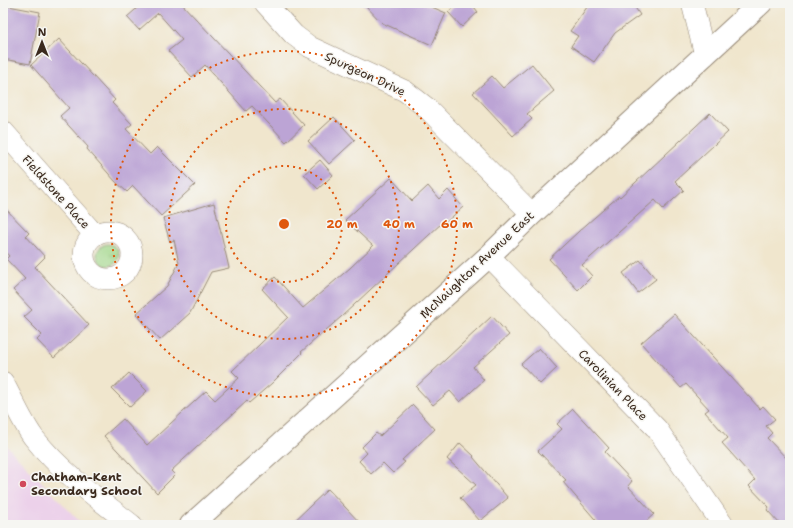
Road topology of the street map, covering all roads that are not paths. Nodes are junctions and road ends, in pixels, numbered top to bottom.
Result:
1 (265, 3) edge
2 (692, 3) edge
3 (761, 3) edge
4 (705, 55) junction
5 (3, 131) edge
6 (532, 214) junction
7 (95, 235) dead end
8 (489, 256) junction
9 (3, 382) edge
10 (132, 525) edge
11 (191, 525) edge
12 (723, 525) edge

1 - 6 street, Spurgeon Drive
2 - 4 street
3 - 4 main road, McNaughton Avenue East
4 - 6 main road, McNaughton Avenue East
5 - 7 street, Fieldstone Place
6 - 8 main road, McNaughton Avenue East
8 - 11 main road, McNaughton Avenue East
8 - 12 street, Carolinian Place
9 - 10 street

